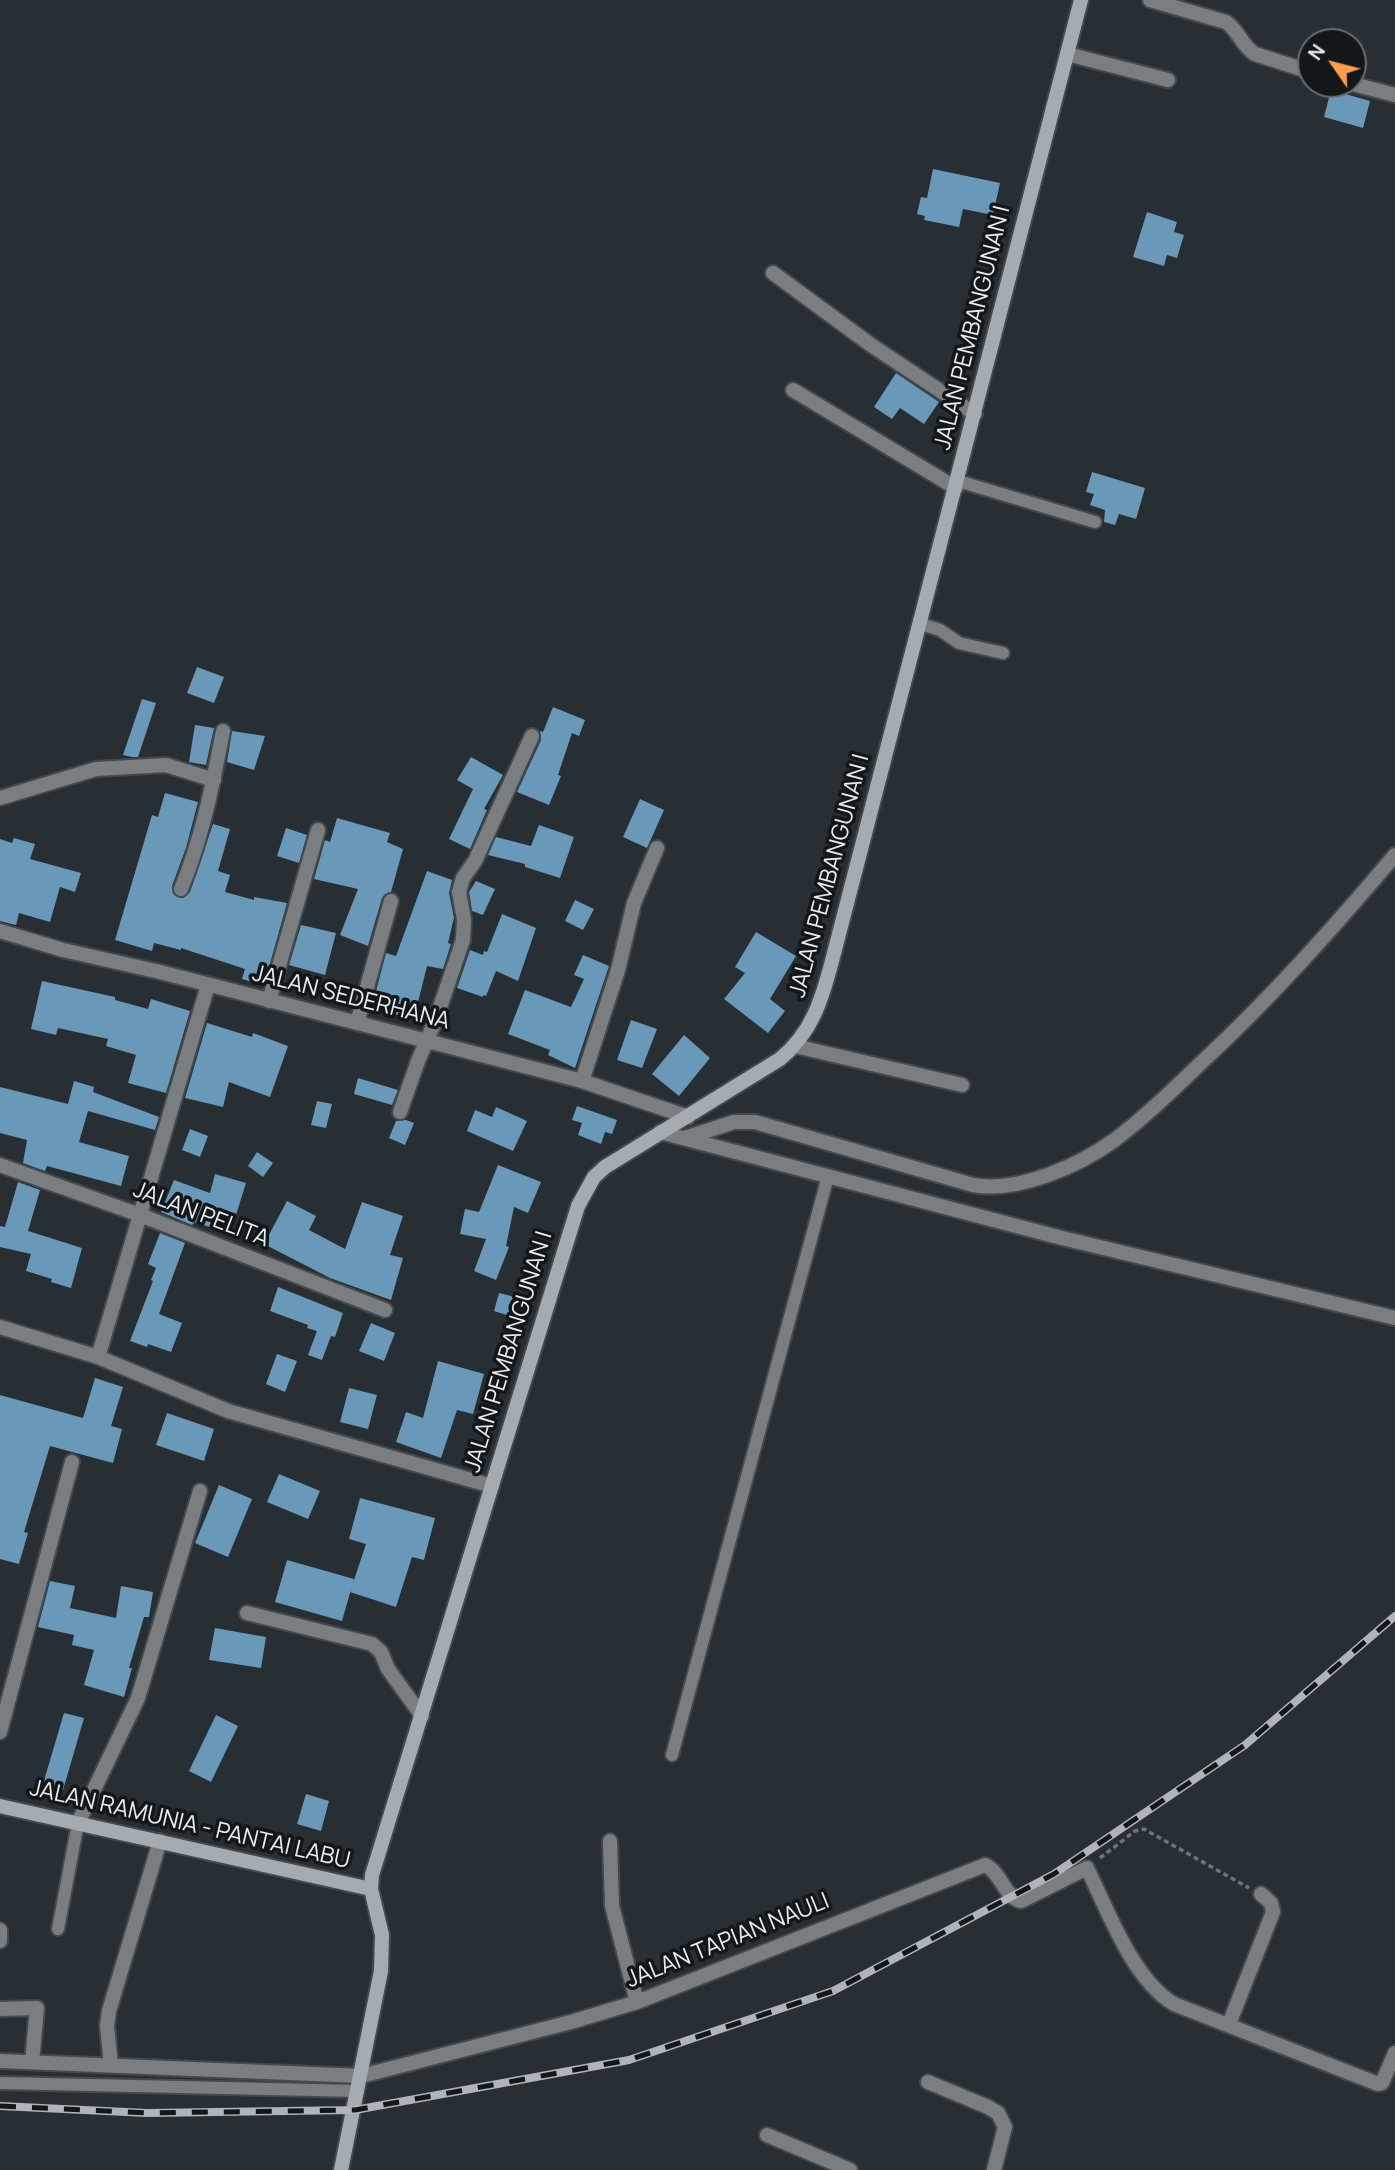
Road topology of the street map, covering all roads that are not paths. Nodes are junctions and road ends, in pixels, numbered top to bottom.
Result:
1 (1081, 0) edge
2 (1150, 0) edge
3 (1067, 54) junction
4 (1297, 68) edge
5 (1168, 80) dead end
6 (1367, 88) edge
7 (1395, 95) edge
8 (773, 273) dead end
9 (793, 390) dead end
10 (975, 414) junction
11 (957, 484) junction
12 (1095, 522) dead end
13 (921, 624) junction
14 (1003, 653) dead end
15 (223, 731) dead end
16 (532, 736) dead end
17 (214, 780) junction
18 (0, 799) edge
19 (318, 831) dead end
20 (657, 848) dead end
21 (1395, 855) edge
22 (181, 889) dead end
23 (391, 901) dead end
24 (0, 931) edge
25 (208, 985) junction
26 (269, 1001) junction
27 (357, 1023) junction
28 (427, 1041) junction
29 (795, 1046) junction
30 (582, 1080) junction
31 (962, 1085) dead end
32 (400, 1112) dead end
33 (688, 1117) junction
34 (660, 1132) junction
35 (685, 1138) junction
36 (0, 1165) edge
37 (828, 1176) junction
38 (140, 1215) junction
39 (385, 1310) dead end
40 (1395, 1318) edge
41 (0, 1327) edge
42 (98, 1357) junction
43 (72, 1462) dead end
44 (492, 1486) junction
45 (200, 1491) dead end
46 (247, 1613) dead end
47 (422, 1716) junction
48 (0, 1732) edge
49 (672, 1755) dead end
50 (0, 1806) edge
51 (78, 1823) junction
52 (160, 1841) junction
53 (610, 1841) dead end
54 (371, 1889) junction
55 (1261, 1894) road end
56 (58, 1929) dead end
57 (0, 1930) edge
58 (0, 1941) edge
59 (637, 2002) junction
60 (0, 2009) edge
61 (1229, 2024) junction
62 (1395, 2053) edge
63 (0, 2061) edge
64 (32, 2062) junction
65 (111, 2065) junction
66 (215, 2070) junction
67 (361, 2076) junction
68 (928, 2082) dead end
69 (0, 2083) edge
70 (214, 2088) junction
71 (358, 2091) junction
72 (767, 2135) dead end
73 (341, 2170) edge
74 (850, 2170) edge
75 (994, 2170) edge

1 - 3 main road, JALAN PEMBANGUNAN I
2 - 4 street
3 - 5 street
3 - 10 main road, JALAN PEMBANGUNAN I
6 - 7 street
8 - 10 street
9 - 11 street
10 - 11 main road, JALAN PEMBANGUNAN I
11 - 12 lane
11 - 13 main road, JALAN PEMBANGUNAN I
13 - 14 lane
13 - 29 main road, JALAN PEMBANGUNAN I
15 - 17 street
16 - 28 street
17 - 18 street
17 - 22 street
19 - 26 street
20 - 30 street
21 - 35 street
23 - 27 street
24 - 25 street, JALAN SEDERHANA
25 - 26 street, JALAN SEDERHANA
25 - 38 street
26 - 27 street, JALAN SEDERHANA
27 - 28 street, JALAN SEDERHANA
28 - 30 street, JALAN SEDERHANA
28 - 32 street
29 - 31 street
29 - 33 main road, JALAN PEMBANGUNAN I
30 - 33 street, JALAN SEDERHANA
33 - 34 main road, JALAN PEMBANGUNAN I
34 - 35 street
34 - 44 main road, JALAN PEMBANGUNAN I
35 - 37 street
36 - 38 street, JALAN PELITA
37 - 40 street
37 - 49 lane
38 - 39 street, JALAN PELITA
38 - 42 street
41 - 42 street
42 - 44 street
43 - 48 street
44 - 47 main road, JALAN PEMBANGUNAN I
45 - 51 street
46 - 47 street
47 - 54 main road, JALAN PEMBANGUNAN I
50 - 51 main road, JALAN RAMUNIA - PANTAI LABU
51 - 52 main road, JALAN RAMUNIA - PANTAI LABU
51 - 56 lane
52 - 54 main road, JALAN RAMUNIA - PANTAI LABU
52 - 65 street
53 - 59 street
54 - 67 main road
55 - 61 street
57 - 58 street
59 - 61 street, JALAN TAPIAN NAULI
59 - 67 street, JALAN TAPIAN NAULI
60 - 64 street
61 - 62 street
63 - 64 street, JALAN TAPIAN NAULI
64 - 65 street, JALAN TAPIAN NAULI
65 - 66 street, JALAN TAPIAN NAULI
66 - 67 street, JALAN TAPIAN NAULI
66 - 70 lane
67 - 71 main road
68 - 75 street
69 - 70 lane
70 - 71 lane
71 - 73 main road
72 - 74 street

